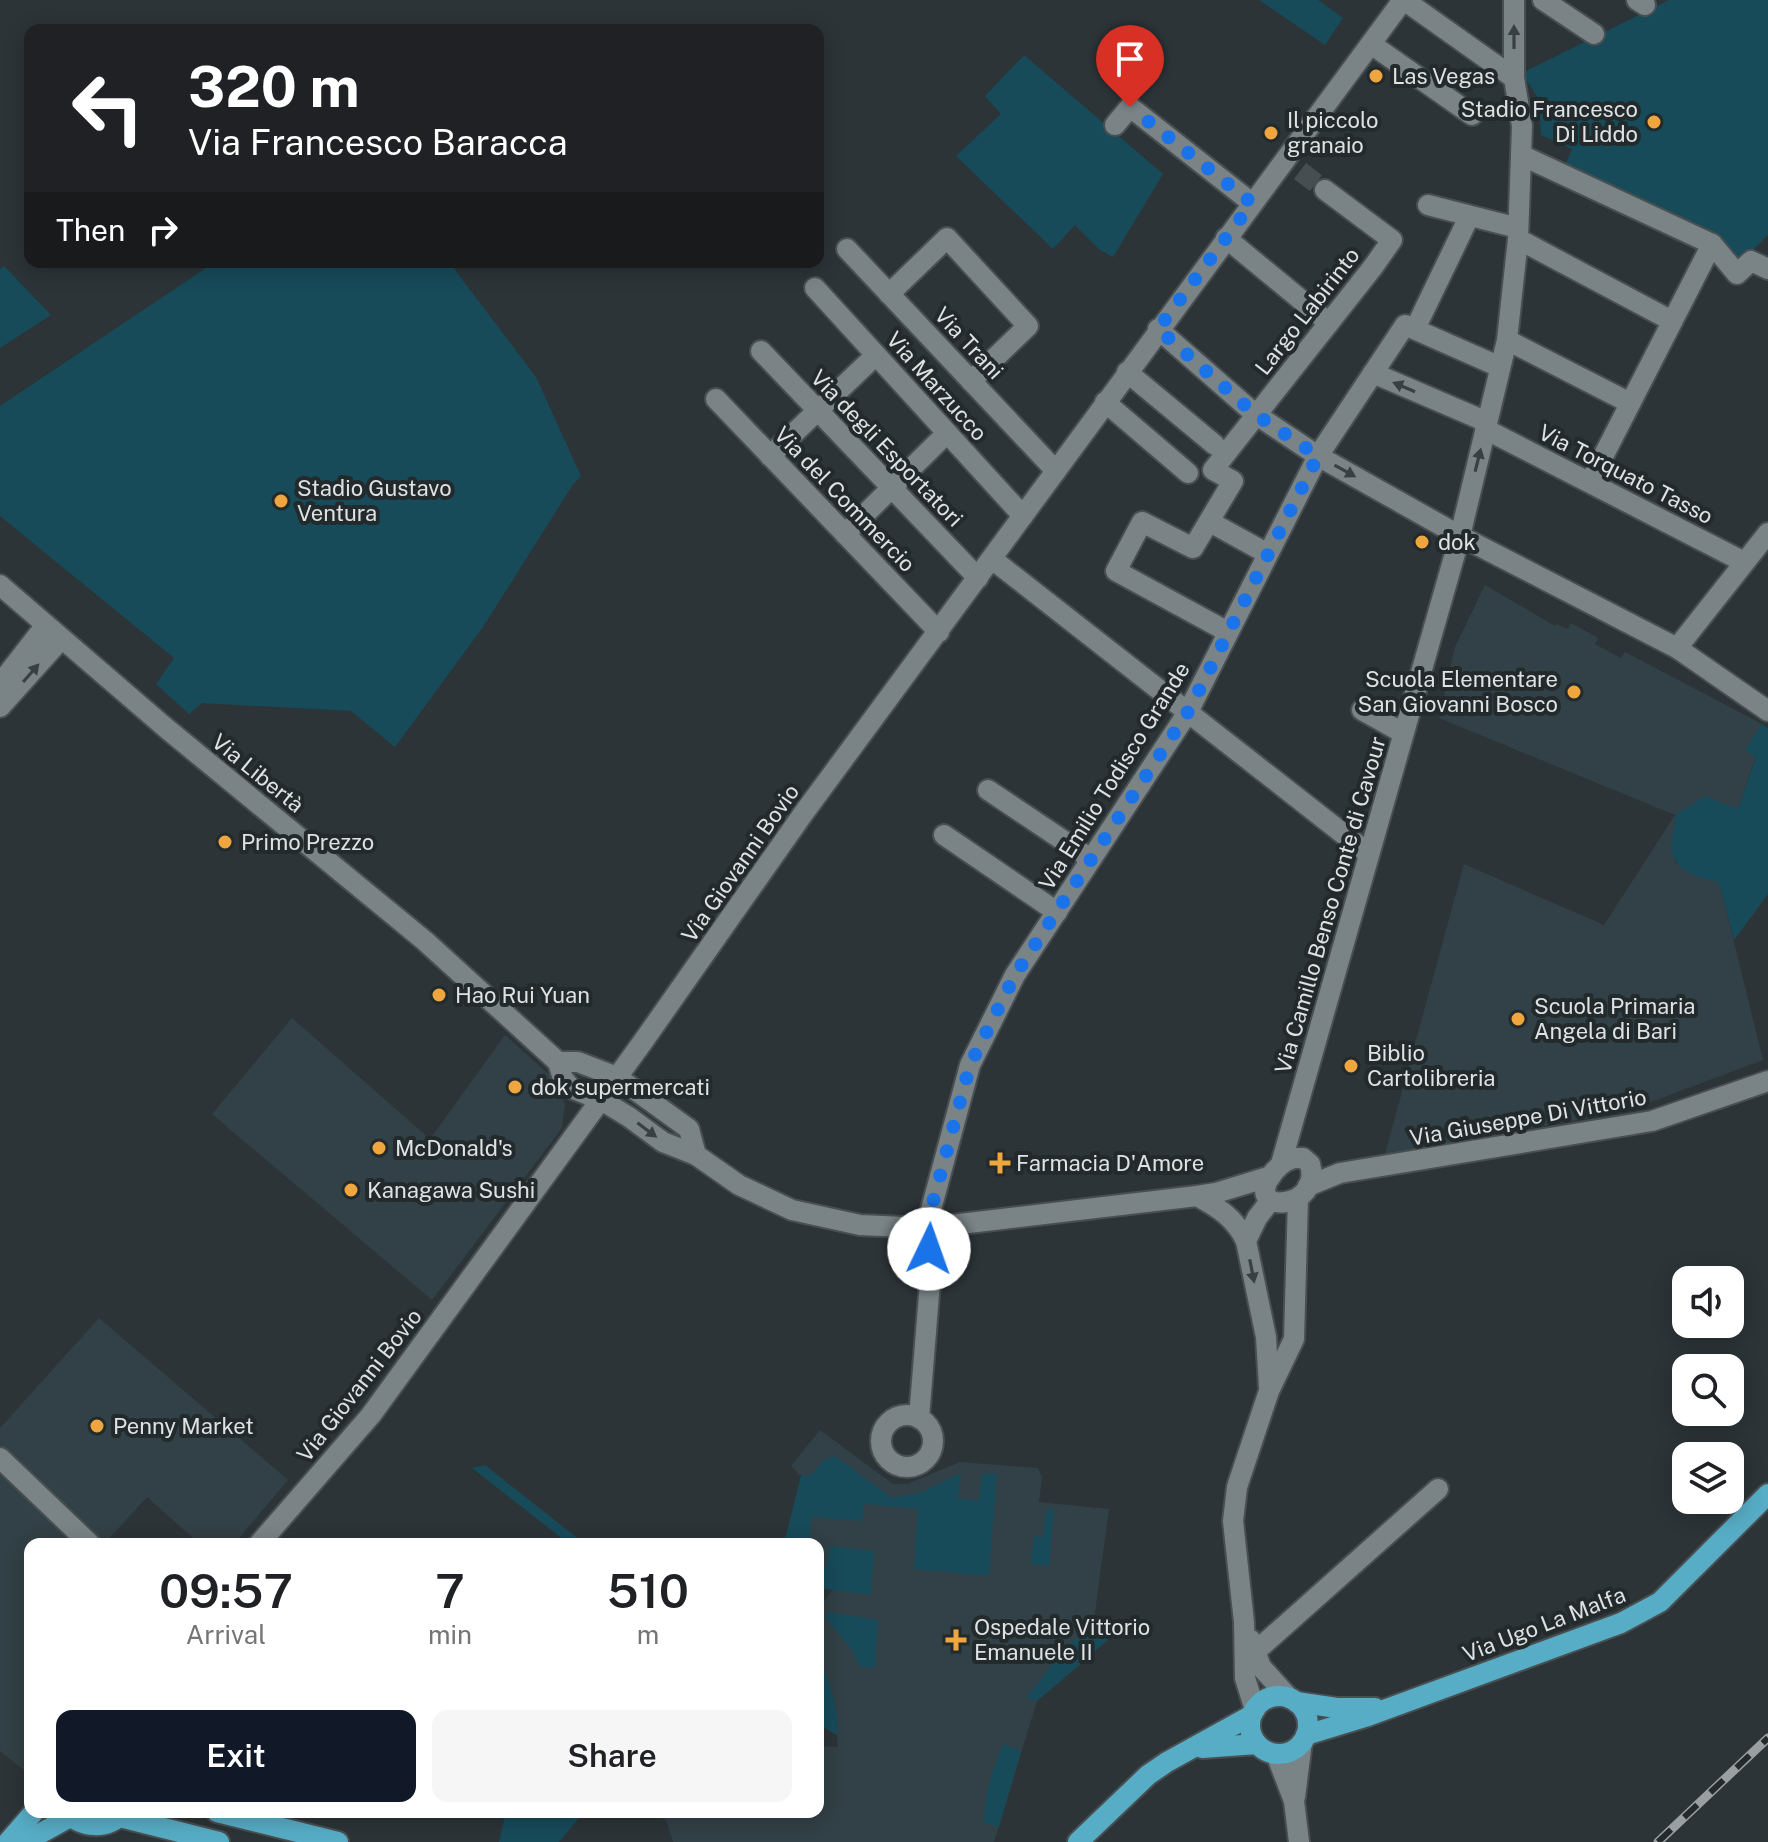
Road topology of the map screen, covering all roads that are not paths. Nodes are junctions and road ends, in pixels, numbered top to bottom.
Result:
1 (1403, 0) edge
2 (1514, 0) edge
3 (1543, 0) edge
4 (1594, 34) dead end
5 (1371, 44) junction
6 (1514, 78) junction
7 (1472, 115) dead end
8 (1115, 125) dead end
9 (1521, 155) junction
10 (1325, 190) tunnel mouth
11 (1252, 203) junction
12 (1428, 205) dead end
13 (1469, 217) junction
14 (1518, 234) junction
15 (1226, 238) junction
16 (1712, 244) junction
17 (847, 249) dead end
18 (1768, 269) edge
19 (815, 288) dead end
20 (889, 294) junction
21 (1672, 321) junction
22 (1329, 323) junction
23 (1410, 327) junction
24 (1158, 329) junction
25 (1507, 340) junction
26 (761, 351) dead end
27 (876, 355) junction
28 (1500, 367) junction
29 (1127, 372) junction
30 (1373, 373) junction
31 (971, 381) junction
32 (716, 399) dead end
33 (1105, 402) junction
34 (1630, 403) junction
35 (818, 411) junction
36 (1255, 414) junction
37 (1486, 426) junction
38 (947, 433) junction
39 (1215, 445) dead end
40 (770, 456) junction
41 (1318, 456) junction
42 (1056, 471) junction
43 (1188, 473) dead end
44 (1590, 482) junction
45 (892, 488) junction
46 (1023, 516) junction
47 (1210, 522) junction
48 (1768, 533) edge
49 (845, 534) junction
50 (1460, 536) junction
51 (1268, 554) junction
52 (992, 559) junction
53 (1744, 562) junction
54 (978, 578) junction
55 (0, 585) edge
56 (53, 632) junction
57 (939, 632) junction
58 (1228, 632) junction
59 (1677, 648) junction
60 (0, 684) edge
61 (0, 707) edge
62 (1362, 710) dead end
63 (1768, 711) edge
64 (1188, 712) junction
65 (1403, 733) junction
66 (988, 790) dead end
67 (944, 835) dead end
68 (1369, 854) junction
69 (1091, 859) junction
70 (1057, 912) junction
71 (558, 1062) junction
72 (617, 1077) junction
73 (1768, 1081) edge
74 (601, 1100) junction
75 (1295, 1117) junction
76 (696, 1155) junction
77 (1307, 1161) junction
78 (1276, 1170) junction
79 (1340, 1173) junction
80 (1303, 1192) junction
81 (1207, 1194) junction
82 (1268, 1199) junction
83 (926, 1228) junction
84 (1246, 1241) junction
85 (1269, 1391) junction
86 (919, 1418) dead end
87 (0, 1458) edge
88 (1438, 1489) dead end
89 (1768, 1494) edge
90 (84, 1538) edge
91 (264, 1538) edge
92 (1244, 1622) junction
93 (1256, 1651) junction
94 (1292, 1700) junction
95 (1390, 1708) junction
96 (1254, 1712) junction
97 (1304, 1739) junction
98 (1257, 1744) junction
99 (1190, 1750) junction
100 (1276, 1754) junction
101 (1294, 1801) junction
102 (29, 1818) edge
103 (62, 1818) edge
104 (74, 1818) edge
105 (116, 1818) edge
106 (136, 1818) edge
107 (241, 1818) edge
108 (8, 1842) edge
109 (25, 1842) edge
110 (219, 1842) edge
111 (338, 1842) edge
112 (1078, 1842) edge
113 (1299, 1842) edge

1 - 5 street, Via Giovanni Bovio
1 - 6 street
6 -> 2 street, Via Camillo Benso Conte di Cavour
3 - 4 street
5 - 7 street
5 - 11 street, Via Giovanni Bovio
6 - 9 street, Via Camillo Benso Conte di Cavour
8 - 11 street
9 - 14 street, Via Camillo Benso Conte di Cavour
9 - 16 street
10 - 22 street, Largo Labirinto
11 - 15 street, Via Giovanni Bovio
12 - 13 street
13 - 14 street
13 - 23 street, Via Emilio Todisco Grande
14 - 21 street
14 - 25 street, Via Camillo Benso Conte di Cavour
15 - 22 street
15 - 24 street, Via Giovanni Bovio
16 - 18 street
16 - 21 street
17 - 20 street, Via Trani
19 - 27 street, Via Marzucco
20 - 31 street, Via Trani
20 - 31 street
21 - 34 street
22 - 36 street, Largo Labirinto
23 - 28 street
23 - 30 street, Via Emilio Todisco Grande
24 - 29 street, Via Giovanni Bovio
24 - 36 street
25 - 28 street, Via Camillo Benso Conte di Cavour
25 - 34 street
26 - 35 street, Via degli Esportatori
27 - 35 street
27 - 38 street, Via Marzucco
28 - 37 street, Via Camillo Benso Conte di Cavour
29 - 33 street, Via Giovanni Bovio
29 - 39 street
37 -> 30 street, Via Torquato Tasso
30 - 41 street, Via Emilio Todisco Grande
31 - 42 street, Via Trani
32 - 40 street, Via del Commercio
33 - 42 street, Via Giovanni Bovio
33 - 43 street
34 - 44 street
35 - 40 street
35 - 45 street, Via degli Esportatori
36 - 41 street
36 - 47 street, Largo Labirinto
37 - 44 street, Via Torquato Tasso
50 -> 37 street, Via Camillo Benso Conte di Cavour
38 - 45 street
38 - 46 street, Via Marzucco
40 - 49 street, Via del Commercio
41 -> 50 street
41 - 51 street, Via Emilio Todisco Grande
42 - 46 street, Via Giovanni Bovio
44 - 53 street, Via Torquato Tasso
45 - 49 street
45 - 54 street, Via degli Esportatori
46 - 52 street, Via Giovanni Bovio
47 - 51 street
47 - 58 street, Largo Labirinto
48 - 53 street
49 - 57 street, Via del Commercio
50 - 59 street
50 - 65 street, Via Camillo Benso Conte di Cavour
51 - 58 street, Via Emilio Todisco Grande
52 - 54 street, Via Giovanni Bovio
52 - 64 street
53 - 59 street
54 - 57 street, Via Giovanni Bovio
55 - 56 street, Via Libertà
56 - 60 street
61 -> 56 street
56 - 71 street, Via Libertà
57 - 72 street, Via Giovanni Bovio
58 - 64 street, Via Emilio Todisco Grande
59 - 63 street
62 - 65 street
64 - 68 street
64 - 69 street, Via Emilio Todisco Grande
65 - 68 street, Via Camillo Benso Conte di Cavour
66 - 69 street
67 - 70 street
68 - 75 street, Via Camillo Benso Conte di Cavour
69 - 70 street, Via Emilio Todisco Grande
70 - 83 street, Via Emilio Todisco Grande
71 - 72 street
71 - 74 street, Via Libertà
72 - 74 street, Via Giovanni Bovio
72 - 76 street, Via Giuseppe Di Vittorio
73 - 79 street, Via Giuseppe Di Vittorio
74 -> 76 street, Via Giuseppe Di Vittorio
74 - 91 street, Via Giovanni Bovio
75 - 77 street, Via Camillo Benso Conte di Cavour
75 - 78 street, Via Camillo Benso Conte di Cavour
76 - 83 street, Via Giuseppe Di Vittorio
77 - 78 street, Via Giuseppe Di Vittorio
77 - 79 street, Via Giuseppe Di Vittorio
77 - 80 street
78 - 81 street, Via Giuseppe Di Vittorio
78 - 82 street
79 - 80 street, Via Giuseppe Di Vittorio
80 - 82 street, Via Giuseppe Di Vittorio
80 - 85 street
81 - 82 street, Via Giuseppe Di Vittorio
81 - 83 street, Via Giuseppe Di Vittorio
81 - 84 street
82 - 84 street
83 - 86 street
84 -> 85 street
85 - 92 street
87 - 90 street
88 - 93 street
89 - 95 main road, Via Ugo La Malfa
92 - 93 street
92 - 96 street
93 - 94 street
94 - 95 main road
94 - 96 main road
94 - 97 main road
95 - 97 main road, Via Ugo La Malfa
96 - 98 main road
96 - 99 main road
97 - 100 main road
97 - 101 street
98 - 99 main road
98 - 100 main road
99 - 112 main road
100 - 101 street
101 - 113 street
102 - 108 main road
103 - 109 main road
104 - 105 main road
106 - 110 main road
107 - 111 main road

